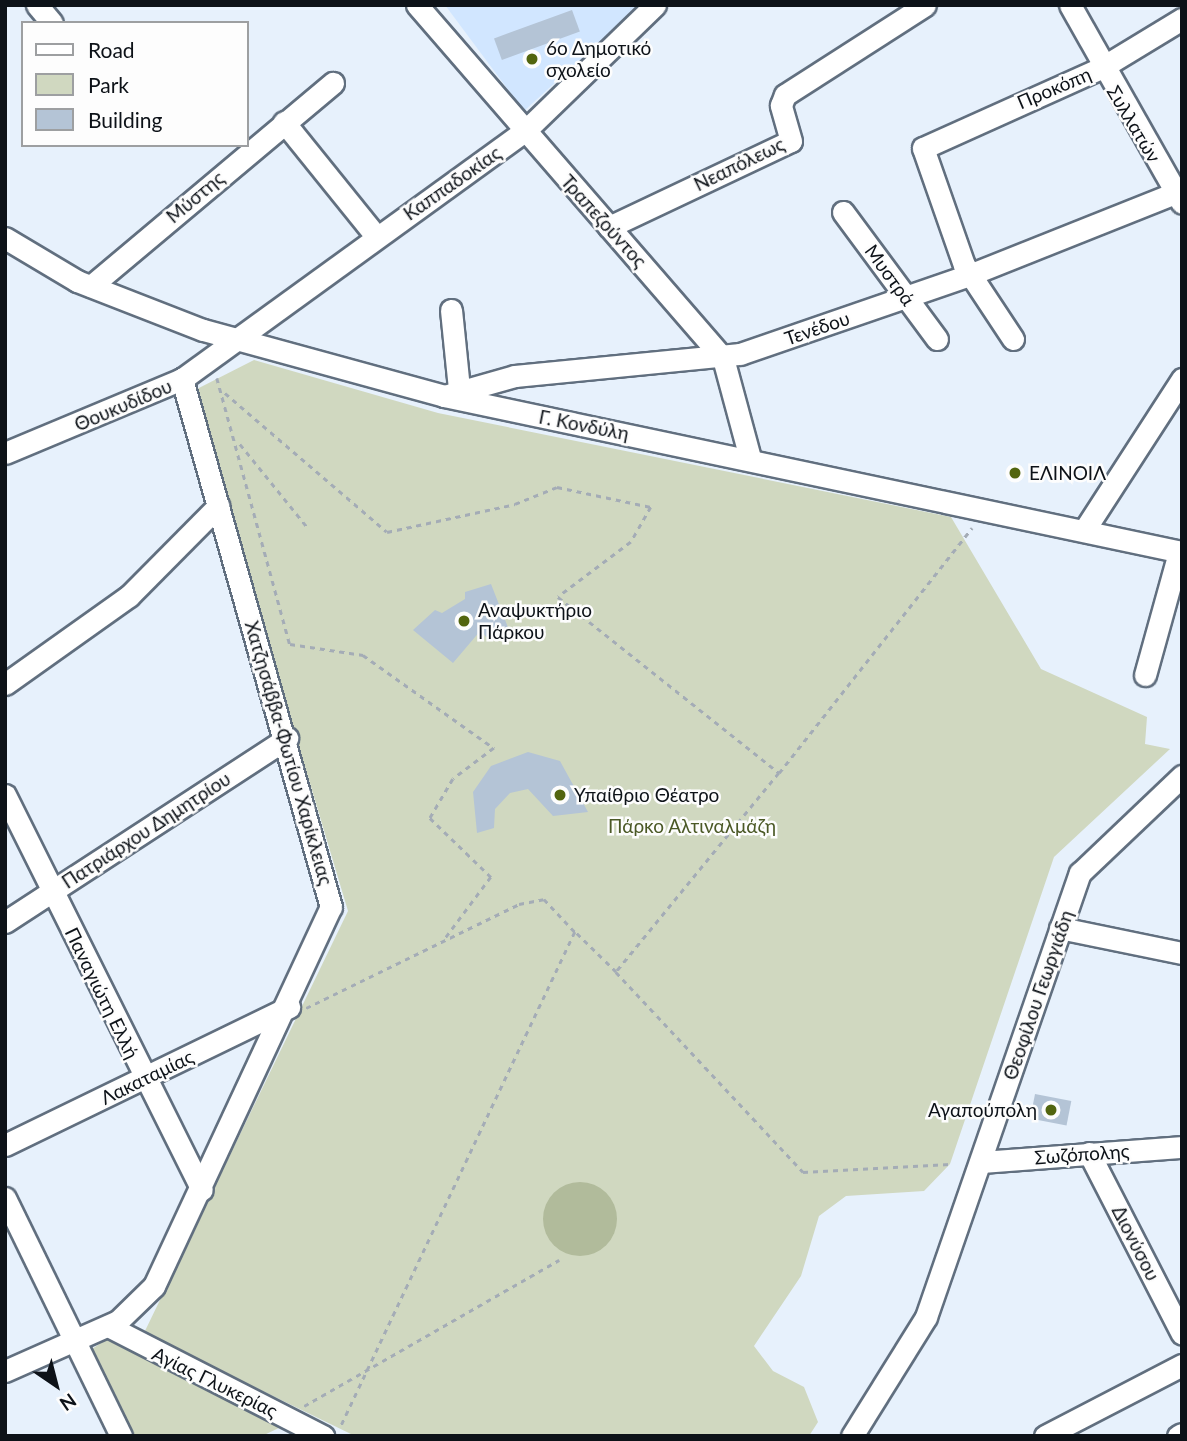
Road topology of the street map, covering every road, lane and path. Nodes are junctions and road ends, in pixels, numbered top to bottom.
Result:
1 (37, 5) edge
2 (655, 5) edge
3 (925, 5) edge
4 (1070, 5) edge
5 (420, 6) edge
6 (1182, 19) edge
7 (50, 21) edge
8 (1101, 68) junction
9 (333, 83) dead end
10 (284, 121) junction
11 (525, 131) junction
12 (1178, 198) edge
13 (844, 212) dead end
14 (609, 227) junction
15 (376, 236) junction
16 (5, 238) edge
17 (970, 275) junction
18 (91, 286) junction
19 (907, 297) junction
20 (451, 310) dead end
21 (231, 339) junction
22 (936, 339) dead end
23 (1013, 339) dead end
24 (205, 357) junction
25 (723, 358) junction
26 (182, 379) junction
27 (1182, 379) edge
28 (225, 393) junction
29 (452, 393) junction
30 (238, 442) junction
31 (5, 453) edge
32 (750, 458) junction
33 (218, 506) junction
34 (987, 508) junction
35 (308, 528) dead end
36 (1085, 529) junction
37 (1180, 552) edge
38 (1145, 675) dead end
39 (5, 684) edge
40 (287, 738) junction
41 (779, 773) junction
42 (1182, 775) edge
43 (5, 795) edge
44 (52, 892) junction
45 (5, 922) edge
46 (1060, 928) junction
47 (575, 932) junction
48 (444, 941) junction
49 (1182, 953) edge
50 (616, 972) junction
51 (294, 1009) junction
52 (144, 1079) junction
53 (5, 1145) edge
54 (1182, 1147) edge
55 (1090, 1153) junction
56 (982, 1162) junction
57 (950, 1164) dead end
58 (202, 1190) junction
59 (5, 1198) edge
60 (559, 1261) dead end
61 (108, 1326) junction
62 (1182, 1334) edge
63 (75, 1339) junction
64 (1182, 1365) edge
65 (369, 1369) junction
66 (5, 1371) edge
67 (301, 1417) junction
68 (331, 1432) edge
69 (121, 1436) edge
70 (283, 1436) edge
71 (852, 1436) edge
72 (1045, 1436) edge

1 - 7 street
2 - 11 street, Καππαδοκίας
3 - 14 street, Νεαπόλεως
4 - 8 street, Συλλατών
5 - 11 street, Τραπεζούντος
6 - 8 street, Προκόπη
8 - 12 street, Συλλατών
8 - 17 street, Προκόπη
9 - 10 street, Μύστης
10 - 15 street
10 - 18 street, Μύστης
11 - 14 street, Τραπεζούντος
11 - 15 street, Καππαδοκίας
12 - 17 street, Τενέδου
13 - 19 street, Μυστρά
14 - 25 street, Τραπεζούντος
15 - 21 street, Καππαδοκίας
16 - 18 street, Γ. Κονδύλη
17 - 19 street, Τενέδου
17 - 23 street
18 - 21 street, Γ. Κονδύλη
19 - 22 street, Μυστρά
19 - 25 street, Τενέδου
20 - 29 street
21 - 24 street, Θουκυδίδου
21 - 29 street, Γ. Κονδύλη
24 - 26 street, Θουκυδίδου
24 - 28 path
25 - 29 street, Τενέδου
25 - 32 street, Τραπεζούντος
26 - 31 street, Θουκυδίδου
26 - 33 street, Χατζησάββα-Φωτίου Χαρίκλειας
27 - 36 street
28 - 30 path
28 - 41 path
29 - 32 street, Γ. Κονδύλη
30 - 35 path
30 - 48 path
32 - 34 street, Γ. Κονδύλη
33 - 39 street
33 - 40 street, Χατζησάββα-Φωτίου Χαρίκλειας
34 - 36 street, Γ. Κονδύλη
34 - 41 path
36 - 37 street, Γ. Κονδύλη
37 - 38 street
40 - 44 street, Πατριάρχου Δημητρίου
40 - 51 street, Χατζησάββα-Φωτίου Χαρίκλειας
41 - 50 path
42 - 46 street, Θεοφίλου Γεωργιάδη
43 - 44 street, Παναγιώτη Ελλή
44 - 45 street, Πατριάρχου Δημητρίου
44 - 52 street, Παναγιώτη Ελλή
46 - 49 street
46 - 56 street, Θεοφίλου Γεωργιάδη
47 - 48 path
47 - 50 path
47 - 65 path
48 - 51 path
50 - 57 path
51 - 52 street, Λακαταμίας
51 - 58 street, Χατζησάββα-Φωτίου Χαρίκλειας
52 - 53 street, Λακαταμίας
52 - 58 street, Παναγιώτη Ελλή
54 - 55 street, Σωζόπολης
55 - 56 street, Σωζόπολης
55 - 62 street, Διονύσου
56 - 71 street, Θεοφίλου Γεωργιάδη
58 - 61 street, Χατζησάββα-Φωτίου Χαρίκλειας
59 - 63 street
60 - 65 path
61 - 63 street, Χατζησάββα-Φωτίου Χαρίκλειας
61 - 67 street, Αγίας Γλυκερίας
63 - 66 street, Χατζησάββα-Φωτίου Χαρίκλειας
63 - 69 street
64 - 72 street
65 - 67 path
65 - 68 path
67 - 68 street, Αγίας Γλυκερίας
67 - 70 street

